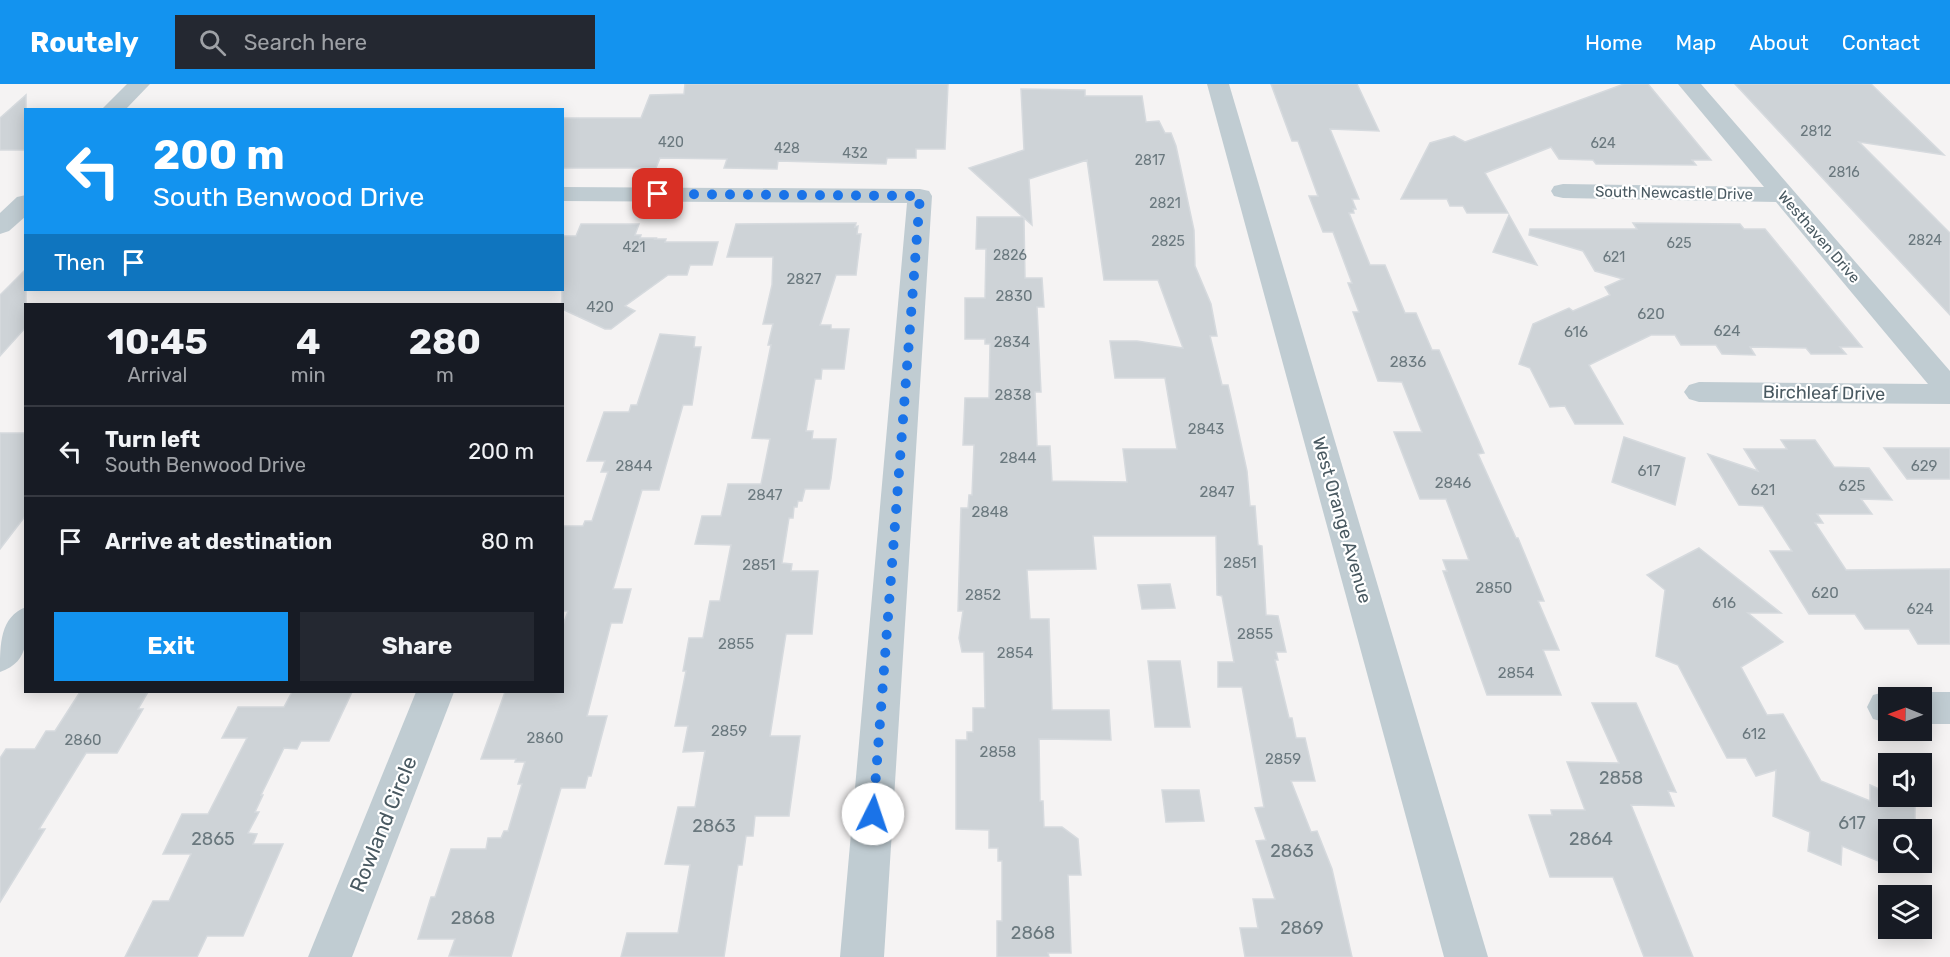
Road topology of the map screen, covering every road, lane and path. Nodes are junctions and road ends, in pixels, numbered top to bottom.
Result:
1 (138, 84) edge
2 (1218, 84) edge
3 (1689, 84) edge
4 (114, 108) edge
5 (1563, 191) dead end
6 (564, 194) edge
7 (1784, 195) junction
8 (24, 204) edge
9 (0, 226) edge
10 (1950, 390) edge
11 (1699, 392) dead end
12 (1950, 394) edge
13 (24, 624) edge
14 (0, 657) edge
15 (435, 693) edge
16 (1932, 708) edge
17 (1950, 708) edge
18 (330, 957) edge
19 (862, 957) edge
20 (1466, 957) edge

1 - 4 street
2 - 20 street, West Orange Avenue
3 - 7 street, Westhaven Drive
5 - 7 street, South Newcastle Drive
6 - 19 street
7 - 10 street, Westhaven Drive
8 - 9 street
11 - 12 street, Birchleaf Drive
13 - 14 street
15 - 18 street, Rowland Circle
16 - 17 street

